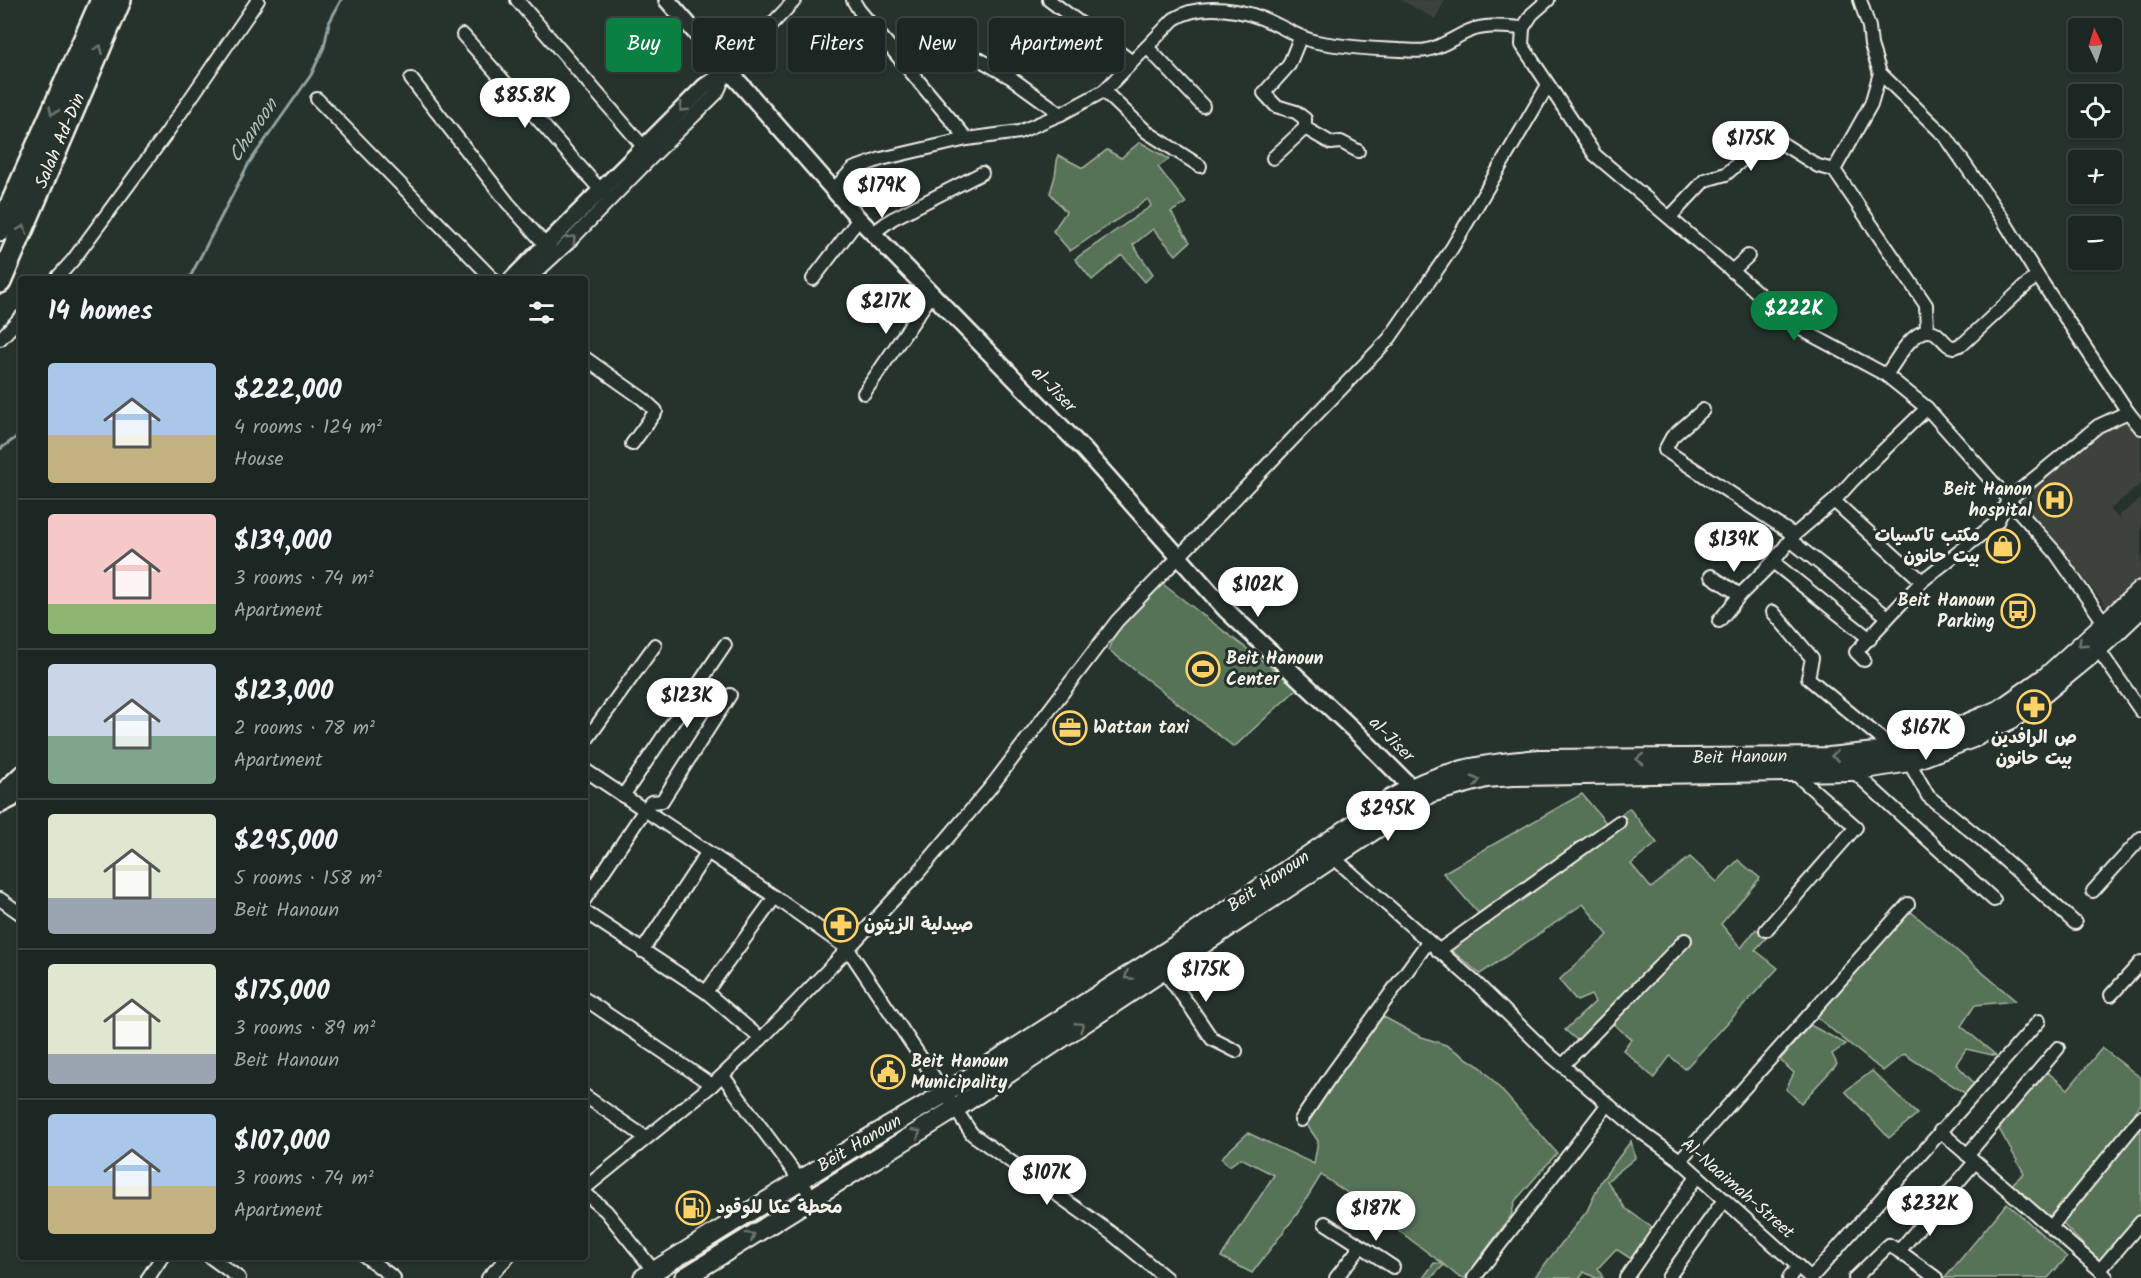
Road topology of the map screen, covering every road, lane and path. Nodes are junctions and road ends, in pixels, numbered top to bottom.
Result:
1 (102, 0) edge
2 (120, 0) edge
3 (258, 0) edge
4 (517, 0) edge
5 (667, 0) edge
6 (795, 0) edge
7 (853, 0) edge
8 (1048, 0) edge
9 (1187, 0) edge
10 (1548, 0) edge
11 (1860, 0) edge
12 (1183, 13) junction
13 (776, 20) edge
14 (1524, 28) junction
15 (693, 31) edge
16 (463, 34) dead end
17 (1300, 38) junction
18 (1148, 46) junction
19 (977, 58) edge
20 (1131, 61) junction
21 (726, 72) edge
22 (728, 72) edge
23 (1880, 73) junction
24 (411, 79) dead end
25 (1548, 85) junction
26 (1104, 91) junction
27 (317, 99) dead end
28 (1203, 106) dead end
29 (1061, 114) junction
30 (1305, 128) junction
31 (967, 139) junction
32 (1358, 151) dead end
33 (645, 155) junction
34 (1273, 158) dead end
35 (1200, 166) dead end
36 (1834, 170) junction
37 (982, 172) dead end
38 (833, 190) junction
39 (606, 196) junction
40 (1670, 217) junction
41 (858, 219) junction
42 (0, 230) edge
43 (873, 233) junction
44 (551, 250) junction
45 (1748, 256) dead end
46 (1732, 271) junction
47 (2037, 275) junction
48 (59, 276) edge
49 (490, 276) edge
50 (516, 276) edge
51 (531, 276) edge
52 (813, 279) dead end
53 (0, 282) edge
54 (932, 294) junction
55 (18, 320) edge
56 (1927, 331) junction
57 (0, 339) edge
58 (588, 360) edge
59 (1886, 375) junction
60 (864, 393) dead end
61 (1927, 408) junction
62 (1703, 410) dead end
63 (2128, 412) junction
64 (2141, 428) edge
65 (632, 444) dead end
66 (2008, 500) junction
67 (1834, 501) junction
68 (1792, 538) junction
69 (1178, 556) junction
70 (1773, 562) junction
71 (1711, 576) dead end
72 (1922, 581) junction
73 (2141, 590) edge
74 (1740, 595) junction
75 (2141, 608) edge
76 (1773, 612) dead end
77 (1888, 617) junction
78 (1719, 621) dead end
79 (2108, 629) junction
80 (1870, 639) junction
81 (655, 645) dead end
82 (725, 645) dead end
83 (2098, 649) junction
84 (1864, 660) dead end
85 (730, 695) dead end
86 (2141, 711) edge
87 (588, 738) edge
88 (1894, 750) junction
89 (1910, 762) junction
90 (1792, 771) junction
91 (1853, 771) junction
92 (588, 772) edge
93 (18, 782) edge
94 (1416, 793) junction
95 (623, 796) junction
96 (11, 799) edge
97 (644, 811) junction
98 (1619, 822) dead end
99 (2141, 838) edge
100 (707, 853) junction
101 (1334, 858) junction
102 (2093, 891) dead end
103 (588, 895) edge
104 (775, 897) junction
105 (0, 899) edge
106 (1994, 900) dead end
107 (1908, 904) dead end
108 (18, 912) edge
109 (588, 914) edge
110 (2075, 923) dead end
111 (1766, 930) dead end
112 (1685, 939) dead end
113 (1433, 946) junction
114 (848, 949) junction
115 (642, 951) junction
116 (2141, 962) edge
117 (1162, 970) junction
118 (706, 993) junction
119 (2111, 995) dead end
120 (588, 1001) edge
121 (2038, 1021) dead end
122 (761, 1039) junction
123 (2058, 1048) dead end
124 (1236, 1051) dead end
125 (1563, 1065) junction
126 (723, 1076) junction
127 (712, 1085) junction
128 (588, 1098) edge
129 (950, 1102) junction
130 (1608, 1104) junction
131 (2141, 1117) edge
132 (1301, 1120) dead end
133 (1940, 1131) junction
134 (645, 1137) junction
135 (1971, 1158) junction
136 (1680, 1160) junction
137 (1697, 1176) junction
138 (800, 1180) junction
139 (588, 1185) edge
140 (588, 1196) edge
141 (813, 1198) junction
142 (1724, 1200) junction
143 (2141, 1222) edge
144 (1324, 1223) dead end
145 (2051, 1227) junction
146 (715, 1233) junction
147 (1361, 1246) junction
148 (728, 1251) junction
149 (1899, 1251) junction
150 (160, 1260) edge
151 (214, 1260) edge
152 (370, 1260) edge
153 (505, 1260) edge
154 (1798, 1266) junction
155 (1393, 1267) dead end
156 (649, 1274) edge
157 (2103, 1274) edge
158 (148, 1278) edge
159 (239, 1278) edge
160 (394, 1278) edge
161 (488, 1278) edge
162 (684, 1278) edge
163 (1166, 1278) edge
164 (1336, 1278) edge
165 (1474, 1278) edge
166 (1626, 1278) edge
167 (1668, 1278) edge
168 (1789, 1278) edge
169 (1811, 1278) edge
170 (1855, 1278) edge
171 (1936, 1278) edge

1 -> 42 highway, Salah Ad-Din
53 -> 2 highway, Salah Ad-Din
3 - 48 street
4 - 33 street
5 - 15 street, al-Jiser
6 - 13 street
7 - 31 street
8 - 20 street
9 - 12 street
10 - 14 street
11 - 23 street
12 - 17 street
12 - 18 street
14 - 17 street
14 - 25 street
16 - 39 street
17 - 30 street
18 - 20 street
18 - 28 street
19 - 29 street
20 - 26 street
21 - 33 street
22 - 38 street, al-Jiser
23 - 36 street
23 - 47 street
24 - 44 street
25 - 40 street
25 - 69 street
26 - 29 street
26 - 35 street
27 - 49 street
29 - 31 street
30 - 32 street
30 - 34 street
31 - 38 street
33 - 39 street
36 - 40 street
36 - 56 street
37 - 43 street
38 - 41 street, al-Jiser
39 - 44 street
40 - 46 street
41 - 43 street, al-Jiser
41 - 52 street
43 - 54 street, al-Jiser
44 - 50 street
44 - 51 street
45 - 46 street
46 - 59 street
47 - 56 street
47 - 63 street
54 - 60 street
54 - 69 street, al-Jiser
55 - 57 street
56 - 59 street
58 - 65 street
59 - 61 street
61 - 66 street
61 - 67 street
62 - 68 street
63 - 64 street
63 - 66 street
66 - 72 street
66 - 79 street
67 - 68 street
67 - 72 street
68 - 70 street
68 - 77 street
69 - 94 street, al-Jiser
69 - 114 street
70 - 74 street
70 - 80 street
71 - 74 street
72 - 77 street
73 - 79 main road, Beit Hanoun
74 - 78 street
75 - 79 main road, Beit Hanoun
76 - 88 street
77 - 80 street
79 - 83 main road, Beit Hanoun
79 -> 88 main road, Beit Hanoun
80 - 84 street
81 - 87 street
82 - 95 street
83 - 86 street
83 - 89 main road, Beit Hanoun
85 - 97 street
88 - 89 street
88 -> 94 main road, Beit Hanoun
89 - 91 main road, Beit Hanoun
89 - 110 street
90 - 91 main road, Beit Hanoun
94 -> 90 main road, Beit Hanoun
90 - 111 street
91 - 106 street
92 - 95 street
93 - 96 street
94 - 101 main road, Beit Hanoun
94 -> 129 main road, Beit Hanoun
95 - 97 street
97 - 100 street
97 - 103 street
98 - 113 street
99 - 102 street
100 - 104 street
100 - 115 street
101 - 113 street, Al-Naaimah-Street
101 - 117 main road, Beit Hanoun
104 - 114 street
104 - 118 street
105 - 108 street
107 - 136 street
109 - 115 street
112 - 125 street
113 - 125 street, Al-Naaimah-Street
113 - 132 street
114 - 122 street
114 - 129 street
115 - 118 street
116 - 119 street
117 - 124 street
129 -> 117 main road, Beit Hanoun
118 - 122 street
120 - 127 street
121 - 133 street
122 - 126 street
123 - 135 street
125 - 130 street, Al-Naaimah-Street
126 - 127 street
126 - 138 street
127 - 134 street
128 - 134 street
129 - 138 main road, Beit Hanoun
141 -> 129 main road, Beit Hanoun
129 - 163 street
130 - 136 street, Al-Naaimah-Street
130 - 165 street
131 - 145 street
133 - 135 street
133 - 169 street
134 - 139 street
135 - 145 street
135 - 149 street
136 - 137 street, Al-Naaimah-Street
137 - 142 street, Al-Naaimah-Street
137 - 166 street
138 - 141 street
138 - 146 main road, Beit Hanoun
140 - 156 street
148 -> 141 main road, Beit Hanoun
142 - 154 street, Al-Naaimah-Street
142 - 167 street
143 - 157 street
144 - 147 street
145 - 157 street
146 - 148 street
146 - 156 main road, Beit Hanoun
147 - 155 street
147 - 164 street
148 - 162 main road, Beit Hanoun
149 - 170 street
149 - 171 street
150 - 158 street
151 - 159 street
152 - 160 street
153 - 161 street
154 - 168 street
154 - 169 street, Al-Naaimah-Street

